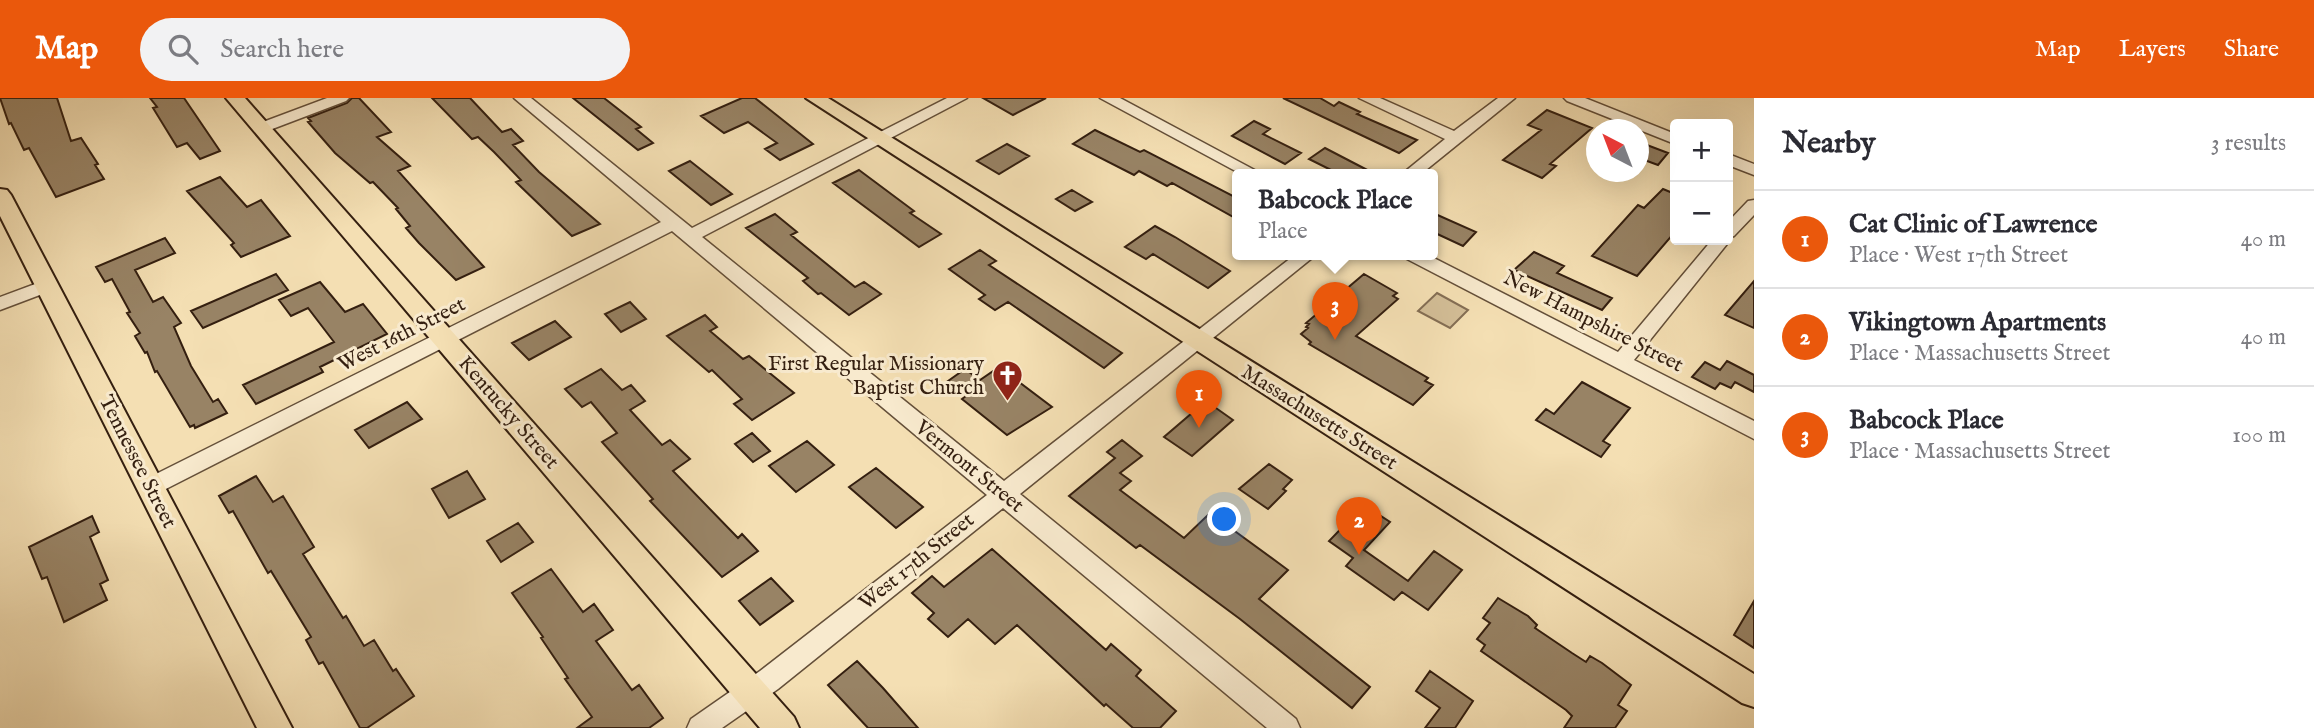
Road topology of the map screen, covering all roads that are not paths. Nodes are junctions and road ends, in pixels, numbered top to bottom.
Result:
1 (235, 98) edge
2 (341, 98) edge
3 (522, 98) edge
4 (815, 98) edge
5 (959, 98) edge
6 (1108, 98) edge
7 (1367, 98) edge
8 (1507, 98) edge
9 (1572, 98) edge
10 (261, 128) junction
11 (1670, 137) edge
12 (1456, 138) junction
13 (879, 139) junction
14 (1733, 161) edge
15 (1244, 169) edge
16 (1416, 169) edge
17 (1754, 170) edge
18 (0, 195) edge
19 (1754, 205) edge
20 (1733, 227) edge
21 (682, 230) junction
22 (1717, 245) edge
23 (1300, 260) edge
24 (1423, 260) edge
25 (46, 286) junction
26 (0, 304) edge
27 (444, 339) junction
28 (1198, 341) junction
29 (1621, 362) junction
30 (1754, 431) edge
31 (150, 487) junction
32 (1003, 494) junction
33 (751, 692) junction
34 (1754, 692) edge
35 (275, 728) edge
36 (700, 728) edge
37 (782, 728) edge
38 (1287, 728) edge

1 - 10 main road, Kentucky Street
2 - 10 street
3 - 21 street, Vermont Street
4 - 13 main road, Massachusetts Street
5 - 13 street, West 16th Street
6 - 15 street
7 - 12 street
8 - 12 street
9 - 11 street
10 - 27 main road, Kentucky Street
12 - 16 street
13 - 21 street, West 16th Street
13 - 28 main road, Massachusetts Street
14 - 17 street
18 - 25 main road, Tennessee Street
19 - 20 street
21 - 27 street, West 16th Street
21 - 32 street, Vermont Street
22 - 29 street
23 - 28 street, West 17th Street
24 - 29 street, New Hampshire Street
25 - 26 street
25 - 31 main road, Tennessee Street
27 - 31 street, West 16th Street
27 - 33 main road, Kentucky Street
28 - 32 street, West 17th Street
28 - 34 main road, Massachusetts Street
29 - 30 street, New Hampshire Street
31 - 35 main road, Tennessee Street
32 - 33 street, West 17th Street
32 - 38 street, Vermont Street
33 - 36 street, West 17th Street
33 - 37 main road, Kentucky Street

